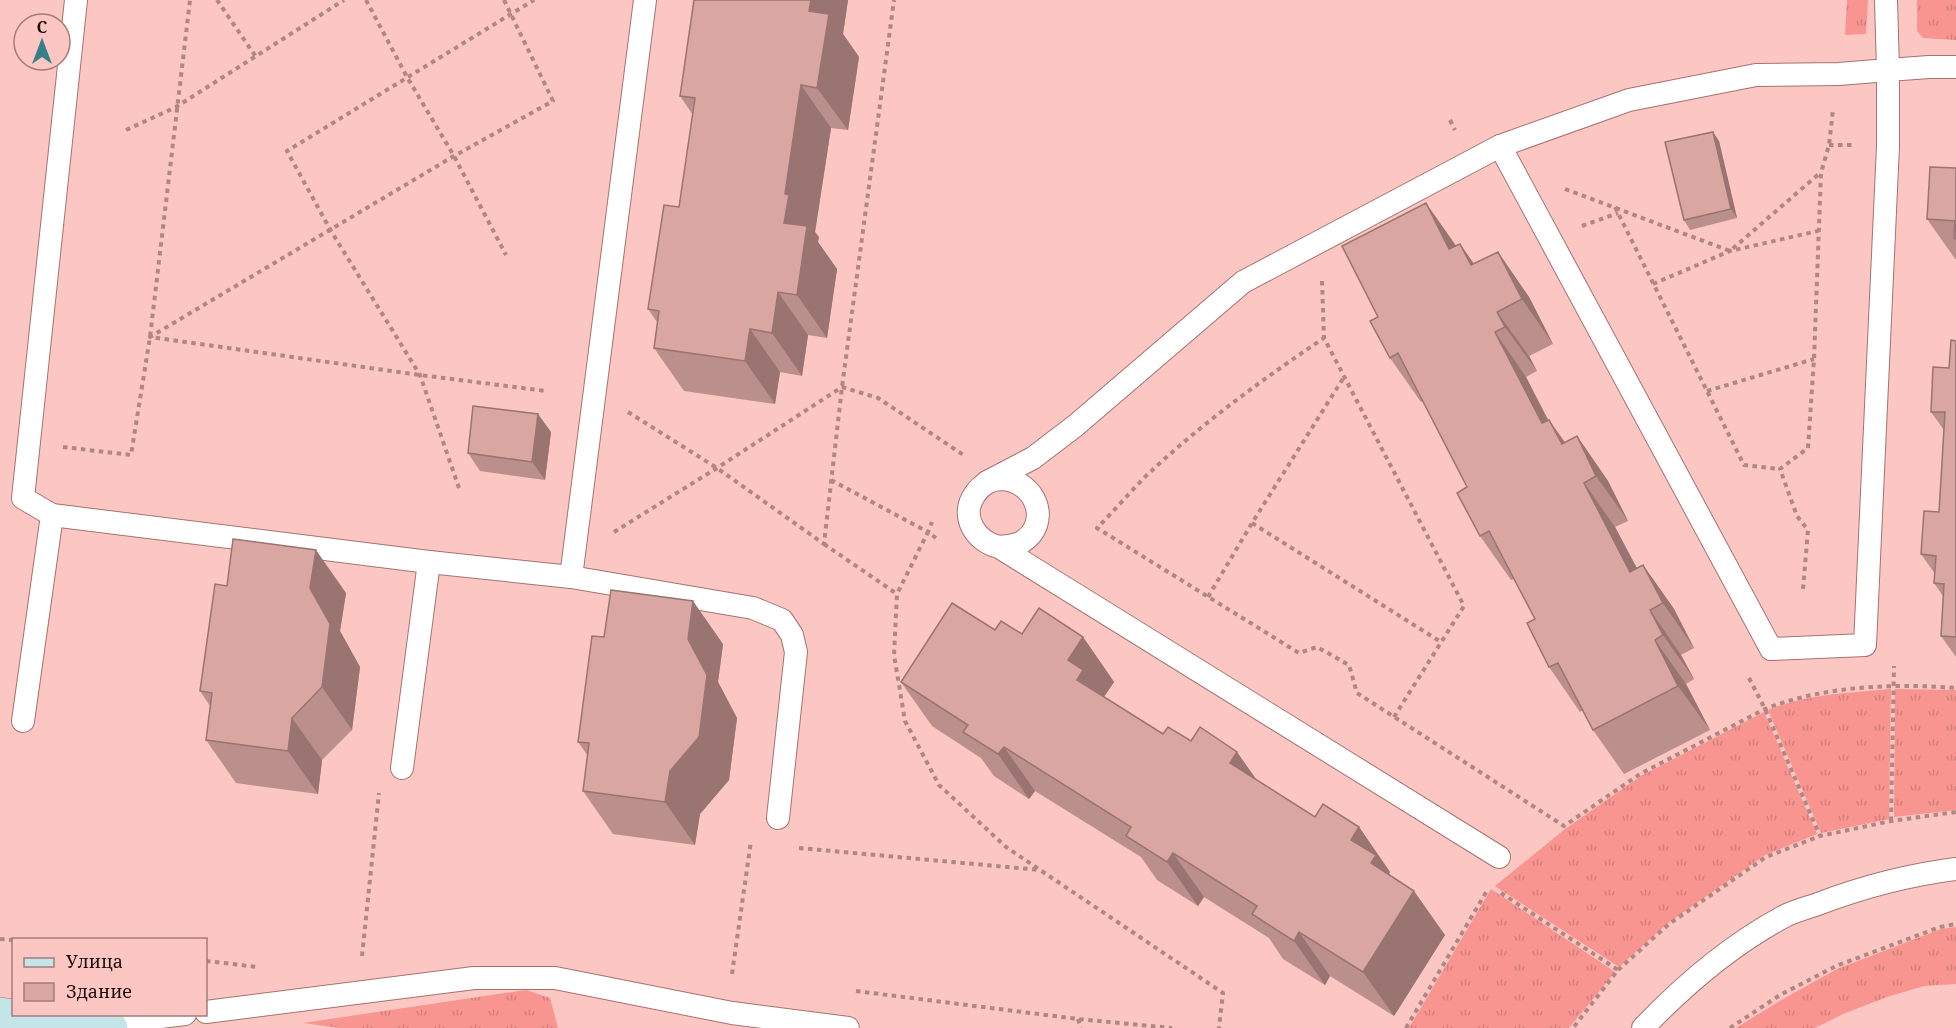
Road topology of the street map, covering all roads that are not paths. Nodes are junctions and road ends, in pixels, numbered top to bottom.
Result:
1 (76, 0) edge
2 (645, 0) edge
3 (1886, 0) edge
4 (1956, 68) edge
5 (1888, 70) junction
6 (1500, 146) junction
7 (987, 482) junction
8 (52, 515) junction
9 (999, 547) junction
10 (429, 562) junction
11 (571, 577) junction
12 (23, 721) dead end
13 (402, 768) dead end
14 (778, 818) road end
15 (1499, 857) dead end
16 (1956, 869) edge
17 (207, 1012) edge
18 (16, 1016) edge
19 (172, 1016) edge
20 (102, 1027) edge
21 (848, 1028) edge
22 (1643, 1028) edge

1 - 8 lane
2 - 11 lane
3 - 5 lane
4 - 5 lane
5 - 6 lane
5 - 6 lane
6 - 7 lane
7 - 9 lane
7 - 9 lane
8 - 10 lane
8 - 12 lane
9 - 15 lane
10 - 11 lane
10 - 13 lane
11 - 14 lane
16 - 22 lane
17 - 21 lane
18 - 20 main road
19 - 20 lane

